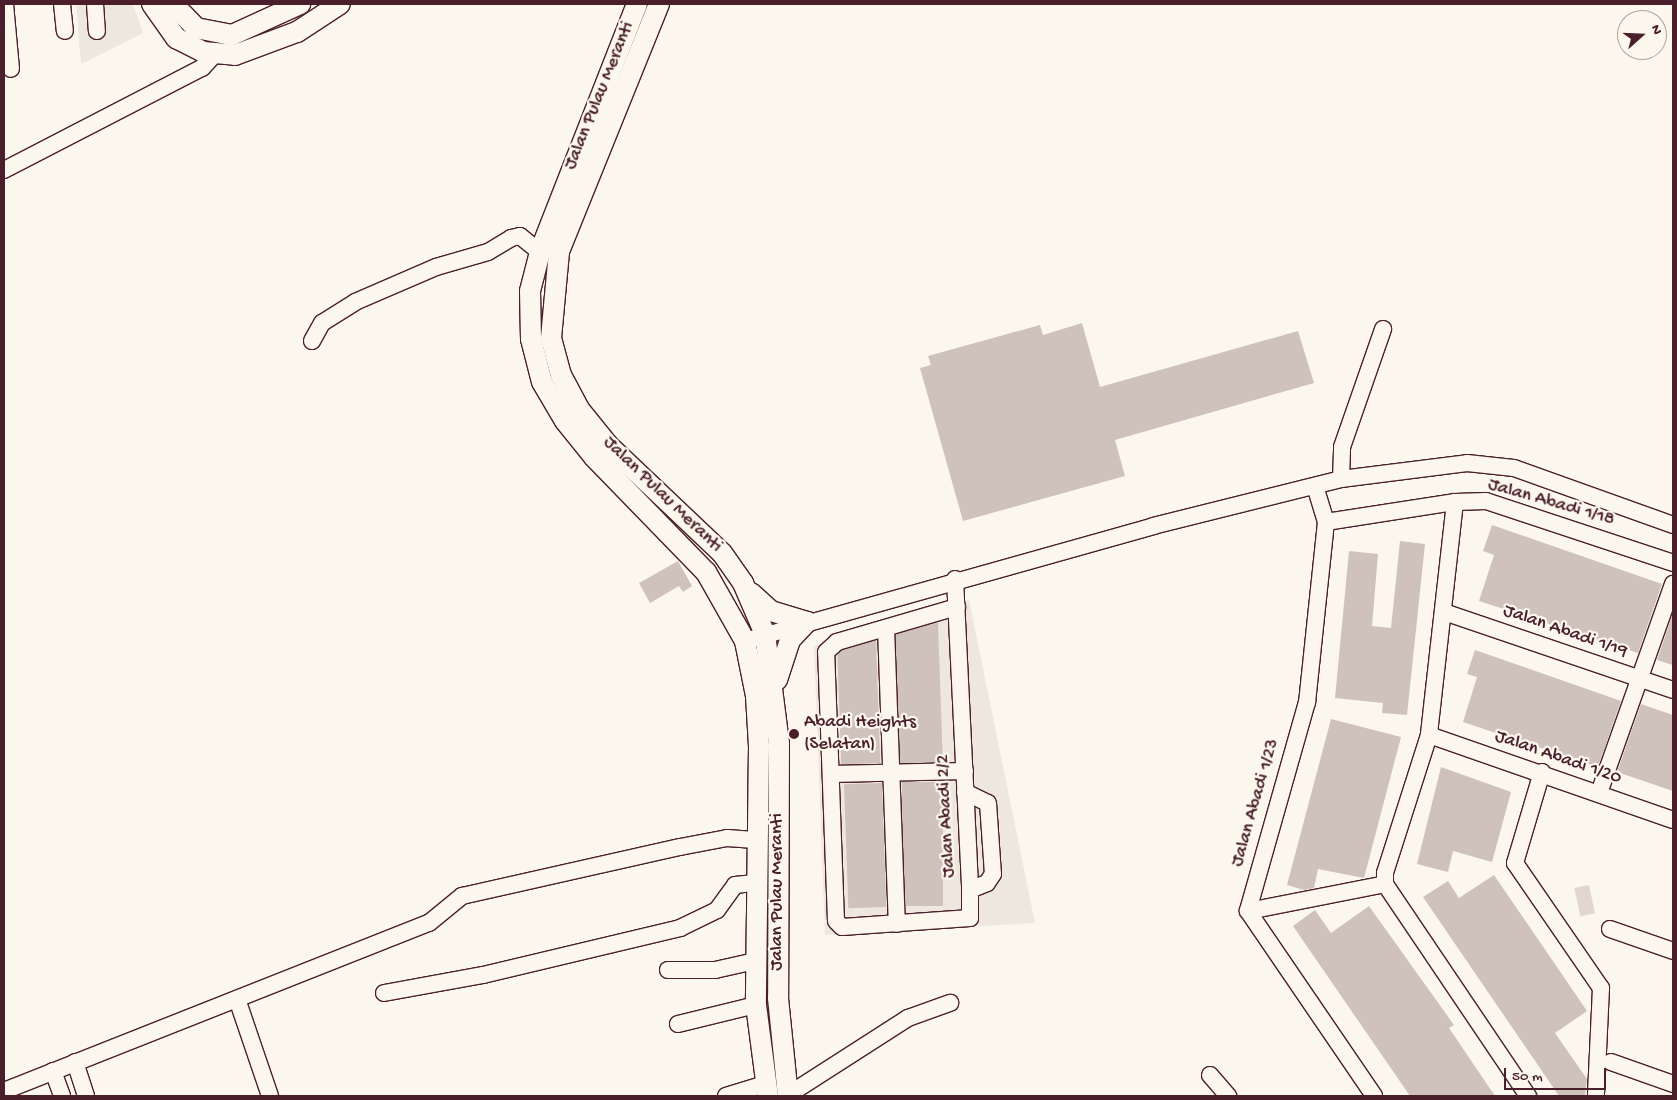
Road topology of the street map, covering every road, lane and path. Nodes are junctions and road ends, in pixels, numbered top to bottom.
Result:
1 (4, 4) edge
2 (62, 4) edge
3 (95, 4) edge
4 (152, 4) edge
5 (173, 4) edge
6 (300, 4) edge
7 (340, 4) edge
8 (637, 4) edge
9 (660, 4) edge
10 (97, 31) dead end
11 (65, 32) dead end
12 (4, 48) edge
13 (216, 53) junction
14 (8, 70) edge
15 (4, 170) edge
16 (540, 252) junction
17 (1382, 329) dead end
18 (312, 341) dead end
19 (1341, 480) junction
20 (1315, 486) junction
21 (1455, 502) junction
22 (1326, 522) junction
23 (1673, 525) edge
24 (1673, 563) edge
25 (956, 579) junction
26 (743, 583) junction
27 (1673, 584) edge
28 (957, 607) junction
29 (1444, 612) junction
30 (808, 622) junction
31 (886, 628) junction
32 (766, 634) junction
33 (746, 641) junction
34 (1640, 679) junction
35 (1673, 690) edge
36 (776, 693) junction
37 (1429, 735) junction
38 (964, 771) junction
39 (892, 772) junction
40 (1542, 772) junction
41 (831, 774) junction
42 (965, 792) junction
43 (1599, 794) junction
44 (1673, 820) edge
45 (755, 840) junction
46 (755, 883) junction
47 (1385, 884) junction
48 (970, 890) junction
49 (1248, 911) junction
50 (897, 924) junction
51 (1610, 928) dead end
52 (1673, 951) edge
53 (756, 961) junction
54 (668, 970) dead end
55 (384, 993) dead end
56 (237, 999) junction
57 (950, 1003) dead end
58 (756, 1005) junction
59 (678, 1024) dead end
60 (75, 1062) junction
61 (1611, 1062) dead end
62 (53, 1071) junction
63 (1210, 1075) dead end
64 (1673, 1084) edge
65 (766, 1090) edge
66 (4, 1091) edge
67 (62, 1096) edge
68 (86, 1096) edge
69 (270, 1096) edge
70 (726, 1096) edge
71 (788, 1096) edge
72 (1228, 1096) edge
73 (1374, 1096) edge
74 (1528, 1096) edge
75 (1596, 1096) edge

1 - 14 street
2 - 11 street
3 - 10 street
4 - 13 main road
5 - 6 main road
7 - 13 main road
8 - 16 main road, Jalan Pulau Meranti
9 - 26 main road, Jalan Pulau Meranti
12 - 14 street
13 - 15 street
16 - 18 street
16 - 33 main road, Jalan Pulau Meranti
17 - 19 street
19 - 20 street
19 - 23 street
20 - 22 street, Jalan Abadi 1/23
20 - 25 street
21 - 22 street, Jalan Abadi 1/18
21 - 24 street, Jalan Abadi 1/18
21 - 29 street
22 - 49 street, Jalan Abadi 1/23
25 - 28 street, Jalan Abadi 2/2
25 - 30 street
26 - 30 main road
26 - 32 main road, Jalan Pulau Meranti
27 - 34 street
28 - 31 street
28 - 38 street, Jalan Abadi 2/2
29 - 34 street, Jalan Abadi 1/19
29 - 37 street
30 - 32 street
30 - 36 main road
31 - 39 street
31 - 41 street
32 - 33 street
32 - 36 main road, Jalan Pulau Meranti
33 - 45 main road, Jalan Pulau Meranti
34 - 35 street, Jalan Abadi 1/19
34 - 43 street
36 - 71 main road, Jalan Pulau Meranti
37 - 40 street, Jalan Abadi 1/20
37 - 47 street
38 - 39 street
38 - 42 street, Jalan Abadi 2/2
39 - 41 street
39 - 50 street
40 - 43 street, Jalan Abadi 1/20
40 - 75 street
41 - 50 street, Jalan Abadi 2/2
42 - 48 street, Jalan Abadi 2/2
42 - 48 street
43 - 44 street, Jalan Abadi 1/20
45 - 46 main road, Jalan Pulau Meranti
45 - 56 street
46 - 53 main road, Jalan Pulau Meranti
46 - 55 street
47 - 49 street
47 - 74 street
48 - 50 street, Jalan Abadi 2/2
49 - 73 street
51 - 52 street
53 - 54 street
53 - 58 main road, Jalan Pulau Meranti
56 - 60 street
56 - 69 street
57 - 71 street
58 - 59 street
58 - 65 main road, Jalan Pulau Meranti
60 - 62 street
60 - 68 street
61 - 64 street
62 - 66 street
62 - 67 street
63 - 72 street
65 - 70 street

